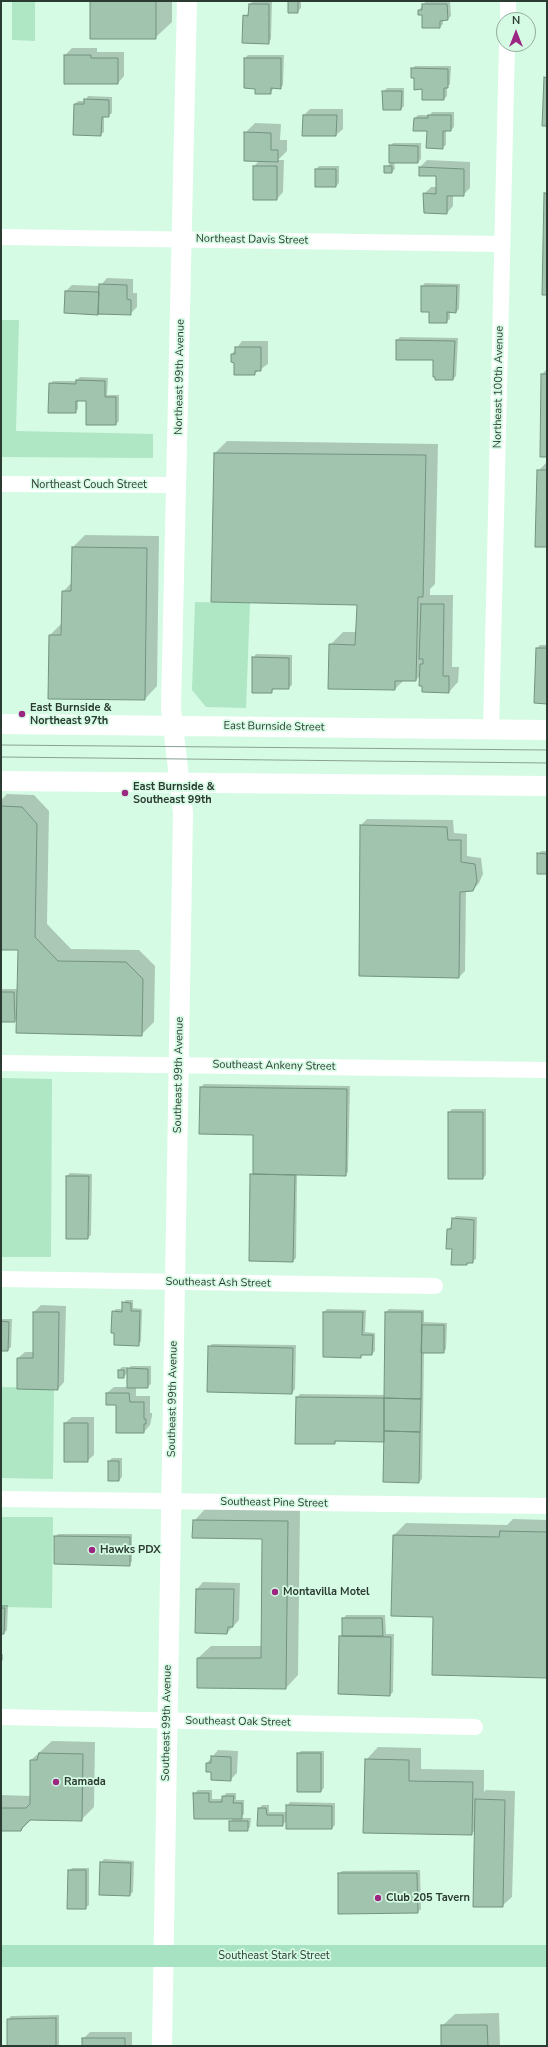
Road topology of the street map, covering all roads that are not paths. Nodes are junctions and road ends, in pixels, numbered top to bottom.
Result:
1 (187, 1) edge
2 (508, 1) edge
3 (508, 12) edge
4 (507, 52) edge
5 (1, 237) edge
6 (182, 239) junction
7 (502, 244) junction
8 (1, 484) edge
9 (177, 485) junction
10 (1, 724) edge
11 (173, 726) junction
12 (492, 730) junction
13 (547, 730) edge
14 (176, 753) joint
15 (1, 781) edge
16 (180, 782) junction
17 (547, 786) edge
18 (1, 1063) edge
19 (179, 1065) junction
20 (547, 1070) edge
21 (1, 1279) edge
22 (176, 1282) junction
23 (435, 1286) dead end
24 (1, 1499) edge
25 (170, 1502) junction
26 (547, 1506) edge
27 (1, 1718) edge
28 (167, 1720) junction
29 (475, 1727) dead end
30 (1, 1956) edge
31 (164, 1956) junction
32 (547, 1956) edge
33 (162, 2046) edge

1 - 6 street, Northeast 99th Avenue
2 - 3 street
4 - 7 street, Northeast 100th Avenue
5 - 6 street, Northeast Davis Street
6 - 7 street, Northeast Davis Street
6 - 9 street, Northeast 99th Avenue
7 - 12 street, Northeast 100th Avenue
8 - 9 street, Northeast Couch Street
9 - 11 street, Northeast 99th Avenue
10 - 11 street, East Burnside Street
11 - 12 street, East Burnside Street
11 - 14 street, Northeast 99th Avenue
12 - 13 street, East Burnside Street
14 - 16 street, Southeast 99th Avenue
15 - 16 street
16 - 17 street
16 - 19 street, Southeast 99th Avenue
18 - 19 street, Southeast Ankeny Street
19 - 20 street, Southeast Ankeny Street
19 - 22 street, Southeast 99th Avenue
21 - 22 street, Southeast Ash Street
22 - 23 street, Southeast Ash Street
22 - 25 street, Southeast 99th Avenue
24 - 25 street, Southeast Pine Street
25 - 26 street, Southeast Pine Street
25 - 28 street, Southeast 99th Avenue
27 - 28 street, Southeast Oak Street
28 - 29 street, Southeast Oak Street
28 - 31 street, Southeast 99th Avenue
30 - 31 main road, Southeast Stark Street
31 - 32 main road, Southeast Stark Street
31 - 33 street, Southeast 99th Avenue

